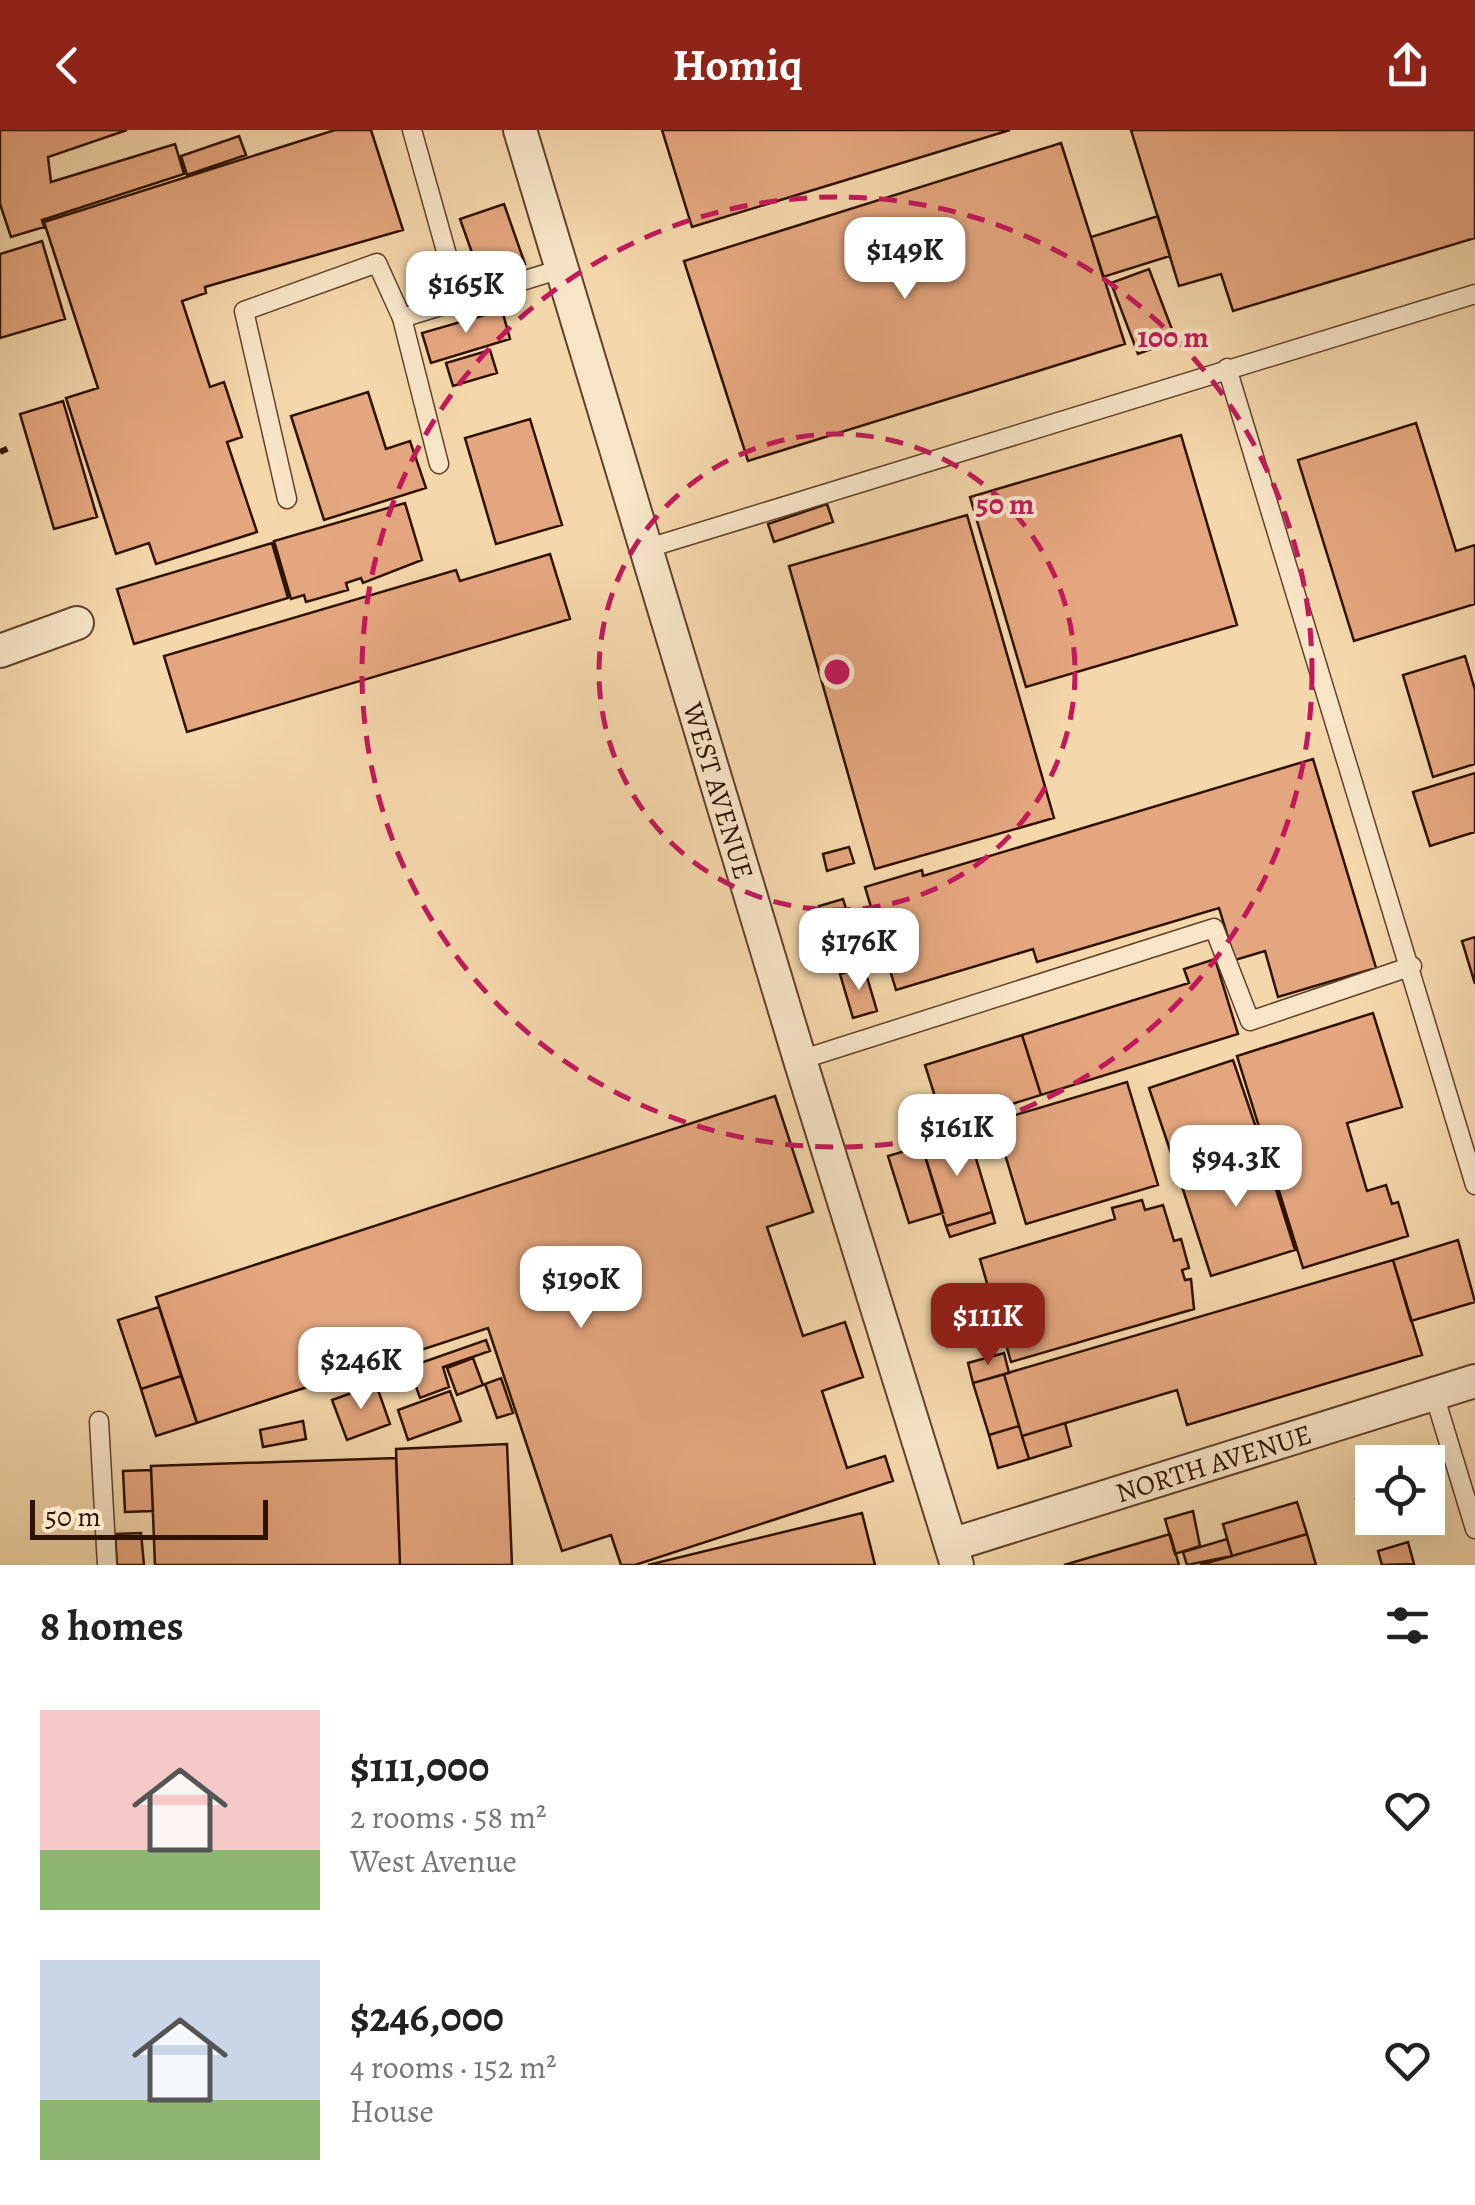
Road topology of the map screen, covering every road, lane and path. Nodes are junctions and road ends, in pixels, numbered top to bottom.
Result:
1 (412, 130) edge
2 (520, 130) edge
3 (561, 269) junction
4 (1475, 294) edge
5 (460, 301) junction
6 (402, 318) junction
7 (1227, 368) junction
8 (9, 448) dead end
9 (0, 452) edge
10 (438, 464) dead end
11 (287, 499) dead end
12 (645, 550) junction
13 (77, 622) dead end
14 (0, 651) edge
15 (1412, 966) junction
16 (800, 1060) junction
17 (1475, 1185) edge
18 (1475, 1382) edge
19 (1434, 1394) junction
20 (99, 1420) dead end
21 (1475, 1529) edge
22 (954, 1555) edge
23 (106, 1565) edge

1 - 5 lane
2 - 3 street, WEST AVENUE
3 - 5 lane
3 - 12 street, WEST AVENUE
4 - 7 lane
5 - 6 lane
6 - 10 lane
6 - 11 lane
7 - 12 lane
7 - 15 lane
8 - 9 path
12 - 16 street, WEST AVENUE
13 - 14 street
15 - 16 lane
15 - 17 lane
16 - 22 street, WEST AVENUE
18 - 19 street, NORTH AVENUE
19 - 21 lane
19 - 22 street, NORTH AVENUE
20 - 23 lane

